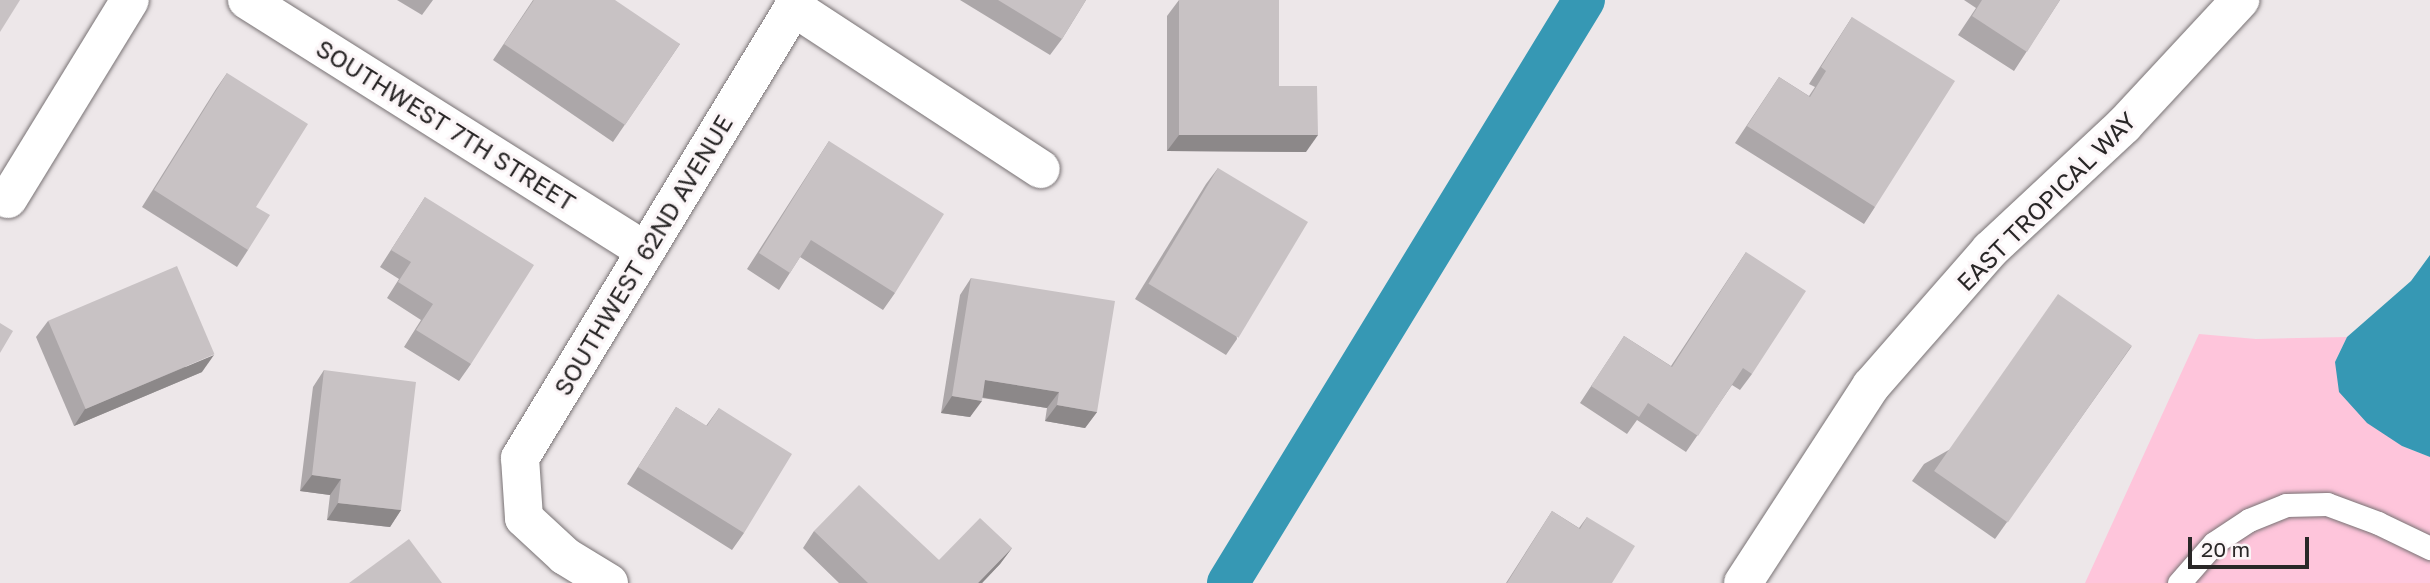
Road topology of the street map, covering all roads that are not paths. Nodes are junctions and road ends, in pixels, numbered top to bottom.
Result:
1 (130, 0) edge
2 (247, 0) edge
3 (2240, 0) edge
4 (796, 4) edge
5 (1041, 169) dead end
6 (8, 198) dead end
7 (645, 251) junction
8 (2430, 548) edge
9 (609, 583) edge
10 (1743, 583) edge
11 (2179, 583) edge

1 - 6 street
2 - 7 street, SOUTHWEST 7TH STREET
3 - 10 street, EAST TROPICAL WAY
4 - 5 street
4 - 7 street, SOUTHWEST 62ND AVENUE
7 - 9 street, SOUTHWEST 62ND AVENUE
8 - 11 lane

